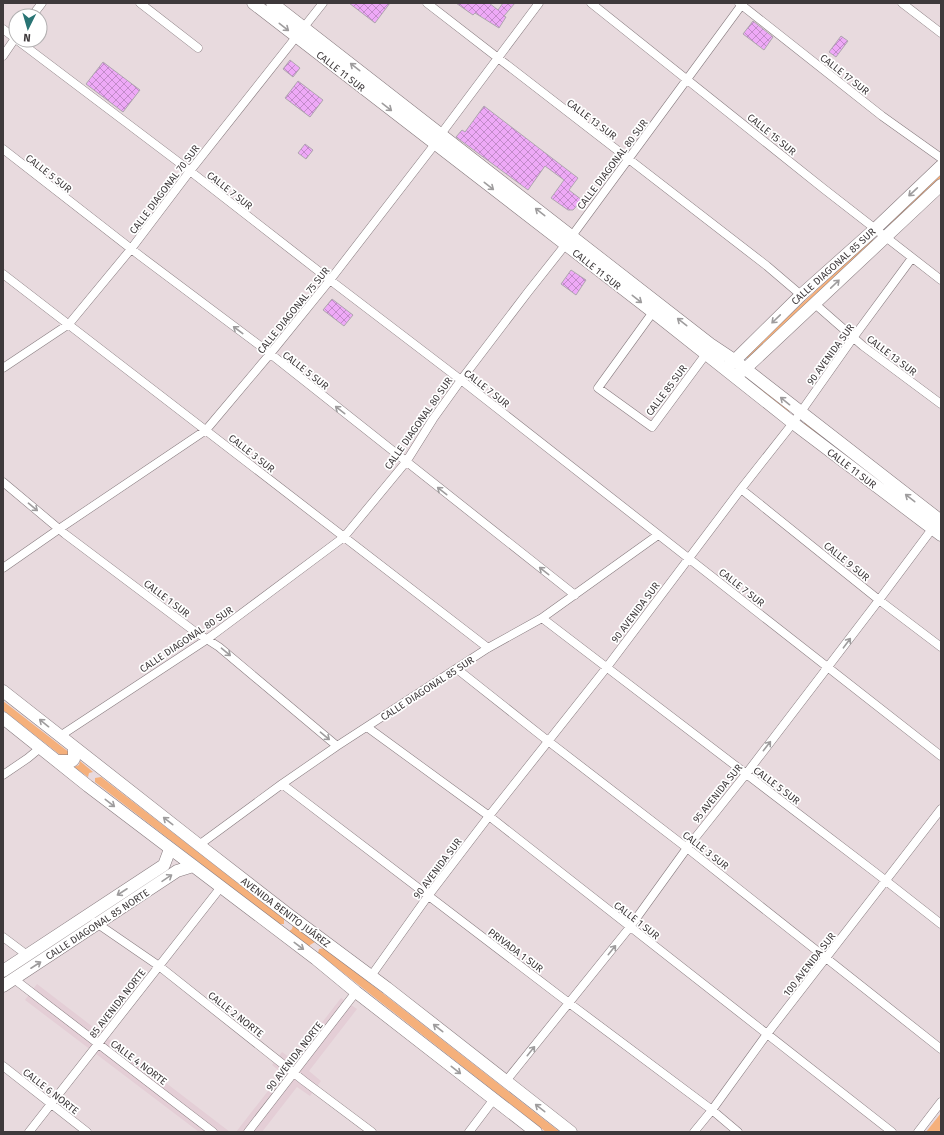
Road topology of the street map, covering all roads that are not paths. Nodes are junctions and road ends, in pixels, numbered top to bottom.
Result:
1 (140, 3) edge
2 (253, 3) edge
3 (272, 3) edge
4 (323, 3) edge
5 (426, 3) edge
6 (539, 3) edge
7 (591, 3) edge
8 (902, 3) edge
9 (741, 4) edge
10 (300, 32) junction
11 (941, 33) edge
12 (9, 48) edge
13 (28, 48) edge
14 (198, 48) dead end
15 (3, 56) edge
16 (498, 59) junction
17 (687, 80) junction
18 (438, 139) junction
19 (3, 149) edge
20 (941, 158) edge
21 (629, 159) junction
22 (941, 166) edge
23 (190, 171) junction
24 (941, 185) edge
25 (875, 229) junction
26 (885, 236) junction
27 (569, 240) junction
28 (131, 249) junction
29 (912, 258) junction
30 (3, 274) edge
31 (330, 280) junction
32 (941, 280) edge
33 (801, 295) junction
34 (814, 304) junction
35 (652, 312) junction
36 (69, 324) junction
37 (853, 338) junction
38 (270, 354) junction
39 (706, 354) junction
40 (3, 368) edge
41 (731, 369) junction
42 (745, 369) junction
43 (461, 380) junction
44 (941, 404) edge
45 (800, 413) junction
46 (793, 423) junction
47 (206, 430) junction
48 (406, 462) junction
49 (3, 482) edge
50 (741, 489) junction
51 (939, 524) edge
52 (59, 528) junction
53 (658, 535) junction
54 (344, 537) junction
55 (689, 558) junction
56 (3, 568) edge
57 (575, 595) junction
58 (879, 600) junction
59 (542, 618) junction
60 (206, 640) junction
61 (488, 648) junction
62 (941, 648) edge
63 (607, 667) junction
64 (828, 667) junction
65 (457, 669) junction
66 (3, 691) edge
67 (3, 718) edge
68 (367, 727) junction
69 (60, 736) junction
70 (548, 741) junction
71 (337, 746) junction
72 (74, 747) junction
73 (40, 748) junction
74 (941, 756) edge
75 (57, 761) junction
76 (104, 772) junction
77 (3, 774) edge
78 (746, 774) junction
79 (282, 784) junction
80 (88, 786) junction
81 (941, 809) edge
82 (489, 816) junction
83 (199, 845) junction
84 (687, 848) junction
85 (170, 849) junction
86 (193, 866) junction
87 (886, 881) junction
88 (221, 887) junction
89 (428, 896) junction
90 (289, 915) junction
91 (86, 916) junction
92 (97, 924) junction
93 (941, 924) edge
94 (630, 927) junction
95 (275, 928) junction
96 (3, 937) edge
97 (329, 945) junction
98 (27, 955) junction
99 (826, 958) junction
100 (316, 959) junction
101 (159, 966) junction
102 (3, 971) edge
103 (370, 976) junction
104 (14, 979) junction
105 (3, 986) edge
106 (356, 992) junction
107 (569, 1003) junction
108 (767, 1034) junction
109 (98, 1044) junction
110 (941, 1049) edge
111 (3, 1066) edge
112 (294, 1072) junction
113 (506, 1081) junction
114 (494, 1099) junction
115 (941, 1102) edge
116 (51, 1104) junction
117 (712, 1110) junction
118 (30, 1132) edge
119 (87, 1132) edge
120 (213, 1132) edge
121 (248, 1132) edge
122 (372, 1132) edge
123 (469, 1132) edge
124 (536, 1132) edge
125 (570, 1132) edge
126 (694, 1132) edge
127 (738, 1132) edge
128 (892, 1132) edge
129 (918, 1132) edge

1 - 14 street
2 -> 10 main road, CALLE 11 SUR
3 - 10 main road, CALLE 11 SUR
4 - 10 street, CALLE DIAGONAL 70 SUR
5 - 16 street, CALLE 13 SUR
6 - 16 street, CALLE DIAGONAL 75 SUR
7 - 17 street, CALLE 15 SUR
8 - 11 street
9 - 17 street, CALLE DIAGONAL 80 SUR
9 - 20 street, CALLE 17 SUR
10 - 18 main road, CALLE 11 SUR
10 - 23 street, CALLE DIAGONAL 70 SUR
12 - 15 street
13 - 23 street, CALLE 7 SUR
16 - 18 street, CALLE DIAGONAL 75 SUR
16 - 21 street, CALLE 13 SUR
17 - 21 street, CALLE DIAGONAL 80 SUR
17 - 25 street, CALLE 15 SUR
18 - 27 main road, CALLE 11 SUR
18 - 31 street, CALLE DIAGONAL 75 SUR
19 - 28 street, CALLE 5 SUR
21 - 27 street, CALLE DIAGONAL 80 SUR
21 - 33 street, CALLE 13 SUR
22 -> 25 main road, CALLE DIAGONAL 85 SUR
23 - 28 street, CALLE DIAGONAL 70 SUR
23 - 31 street, CALLE 7 SUR
24 - 26 main road, CALLE DIAGONAL 85 SUR
25 - 26 street, CALLE 15 SUR
25 - 33 main road, CALLE DIAGONAL 85 SUR
26 - 29 street, CALLE 15 SUR
34 -> 26 main road, CALLE DIAGONAL 85 SUR
27 -> 35 main road, CALLE 11 SUR
41 -> 27 main road, CALLE 11 SUR
27 - 43 street, CALLE DIAGONAL 80 SUR
28 - 36 street, CALLE DIAGONAL 70 SUR
38 -> 28 street, CALLE 5 SUR
29 - 32 street, CALLE 15 SUR
29 - 37 street, 90 AVENIDA SUR
30 - 36 street, CALLE 3 SUR
31 - 38 street, CALLE DIAGONAL 75 SUR
31 - 43 street, CALLE 7 SUR
33 -> 41 main road, CALLE DIAGONAL 85 SUR
34 - 37 street, CALLE 13 SUR
34 - 42 main road, CALLE DIAGONAL 85 SUR
35 - 39 main road, CALLE 11 SUR
35 - 39 street, CALLE 85 SUR
36 - 40 street, CALLE DIAGONAL 70 SUR
36 - 47 street, CALLE 3 SUR
37 - 44 street, CALLE 13 SUR
37 - 45 street, 90 AVENIDA SUR
38 - 47 street, CALLE DIAGONAL 75 SUR
48 -> 38 street, CALLE 5 SUR
39 - 41 main road, CALLE 11 SUR
41 - 42 main road, CALLE 11 SUR
41 - 46 main road, CALLE 11 SUR
45 -> 42 main road, CALLE 11 SUR
43 - 48 street, CALLE DIAGONAL 80 SUR
43 - 53 street, CALLE 7 SUR
45 - 46 street, 90 AVENIDA SUR
51 -> 45 main road, CALLE 11 SUR
46 - 50 street, 90 AVENIDA SUR
46 - 51 main road, CALLE 11 SUR
47 - 52 street, CALLE DIAGONAL 75 SUR
47 - 54 street, CALLE 3 SUR
48 - 54 street, CALLE DIAGONAL 80 SUR
57 -> 48 street, CALLE 5 SUR
49 -> 52 street, CALLE 1 SUR
50 - 55 street, 90 AVENIDA SUR
50 - 58 street, CALLE 9 SUR
51 - 58 street, 95 AVENIDA SUR
52 - 56 street, CALLE DIAGONAL 75 SUR
52 - 60 street, CALLE 1 SUR
53 - 55 street, CALLE 7 SUR
53 - 57 street, CALLE DIAGONAL 85 SUR
54 - 60 street, CALLE DIAGONAL 80 SUR
54 - 61 street, CALLE 3 SUR
55 - 63 street, 90 AVENIDA SUR
55 - 64 street, CALLE 7 SUR
57 - 59 street, CALLE DIAGONAL 85 SUR
58 - 62 street, CALLE 9 SUR
64 -> 58 street, 95 AVENIDA SUR
59 - 61 street, CALLE DIAGONAL 85 SUR
59 - 63 street, CALLE 5 SUR
60 - 69 street, CALLE DIAGONAL 80 SUR
60 -> 71 street, CALLE 1 SUR
61 - 65 street, CALLE DIAGONAL 85 SUR
63 - 70 street, 90 AVENIDA SUR
63 - 78 street, CALLE 5 SUR
64 - 74 street, CALLE 7 SUR
78 -> 64 street, 95 AVENIDA SUR
65 - 68 street, CALLE DIAGONAL 85 SUR
65 - 70 street, CALLE 3 SUR
69 -> 66 main road, AVENIDA BENITO JUÁREZ
67 - 73 main road, AVENIDA BENITO JUÁREZ
68 - 71 street, CALLE DIAGONAL 85 SUR
68 - 82 street, CALLE 1 SUR
69 - 72 main road, AVENIDA BENITO JUÁREZ
70 - 82 street, 90 AVENIDA SUR
70 - 84 street, CALLE 3 SUR
71 - 79 street, CALLE DIAGONAL 85 SUR
72 - 75 main road
72 - 76 main road, AVENIDA BENITO JUÁREZ
73 - 75 main road, AVENIDA BENITO JUÁREZ
73 - 77 street
75 - 80 main road, AVENIDA BENITO JUÁREZ
76 - 80 main road
83 -> 76 main road, AVENIDA BENITO JUÁREZ
78 - 84 street, 95 AVENIDA SUR
78 - 87 street, CALLE 5 SUR
79 - 83 street, CALLE DIAGONAL 85 SUR
79 - 89 street, PRIVADA 1 SUR
80 -> 85 main road, AVENIDA BENITO JUÁREZ
81 - 87 street, 100 AVENIDA SUR
82 - 89 street, 90 AVENIDA SUR
82 - 94 street, CALLE 1 SUR
83 - 90 main road, AVENIDA BENITO JUÁREZ
84 - 94 street, 95 AVENIDA SUR
84 - 99 street, CALLE 3 SUR
85 - 86 main road, AVENIDA BENITO JUÁREZ
85 -> 91 main road, CALLE DIAGONAL 85 NORTE
86 - 88 main road, AVENIDA BENITO JUÁREZ
92 -> 86 main road, CALLE DIAGONAL 85 NORTE
87 - 93 street, CALLE 5 SUR
87 - 99 street, 100 AVENIDA SUR
88 - 95 main road, AVENIDA BENITO JUÁREZ
88 - 101 street, 85 AVENIDA NORTE
89 - 103 street, 90 AVENIDA SUR
89 - 107 street, PRIVADA 1 SUR
90 - 95 main road
90 - 97 main road, AVENIDA BENITO JUÁREZ
91 - 92 street, CALLE 2 NORTE
91 - 98 main road, CALLE DIAGONAL 85 NORTE
92 - 101 street, CALLE 2 NORTE
104 -> 92 main road, CALLE DIAGONAL 85 NORTE
107 -> 94 street, 95 AVENIDA SUR
94 - 108 street, CALLE 1 SUR
95 -> 100 main road, AVENIDA BENITO JUÁREZ
96 - 98 street
97 - 100 main road
97 - 103 main road, AVENIDA BENITO JUÁREZ
98 - 102 main road, CALLE DIAGONAL 85 NORTE
99 - 108 street, 100 AVENIDA SUR
99 - 110 street, CALLE 3 SUR
100 - 106 main road, AVENIDA BENITO JUÁREZ
101 - 109 street, 85 AVENIDA NORTE
101 - 112 street, CALLE 2 NORTE
113 -> 103 main road, AVENIDA BENITO JUÁREZ
104 - 105 main road, CALLE DIAGONAL 85 NORTE
104 - 109 street, CALLE 4 NORTE
106 - 112 street, 90 AVENIDA NORTE
106 -> 114 main road, AVENIDA BENITO JUÁREZ
113 -> 107 street, 95 AVENIDA SUR
107 - 117 street, PRIVADA 1 SUR
108 - 117 street, 100 AVENIDA SUR
108 - 128 street, CALLE 1 SUR
109 - 116 street, 85 AVENIDA NORTE
109 - 120 street, CALLE 4 NORTE
111 - 116 street, CALLE 6 NORTE
112 - 121 street, 90 AVENIDA NORTE
112 - 122 street, CALLE 2 NORTE
125 -> 113 main road, AVENIDA BENITO JUÁREZ
114 - 123 street
114 - 124 main road, AVENIDA BENITO JUÁREZ
115 - 129 street
116 - 118 street, 85 AVENIDA NORTE
116 - 119 street, CALLE 6 NORTE
117 - 126 street, 100 AVENIDA SUR
117 - 127 street, PRIVADA 1 SUR

